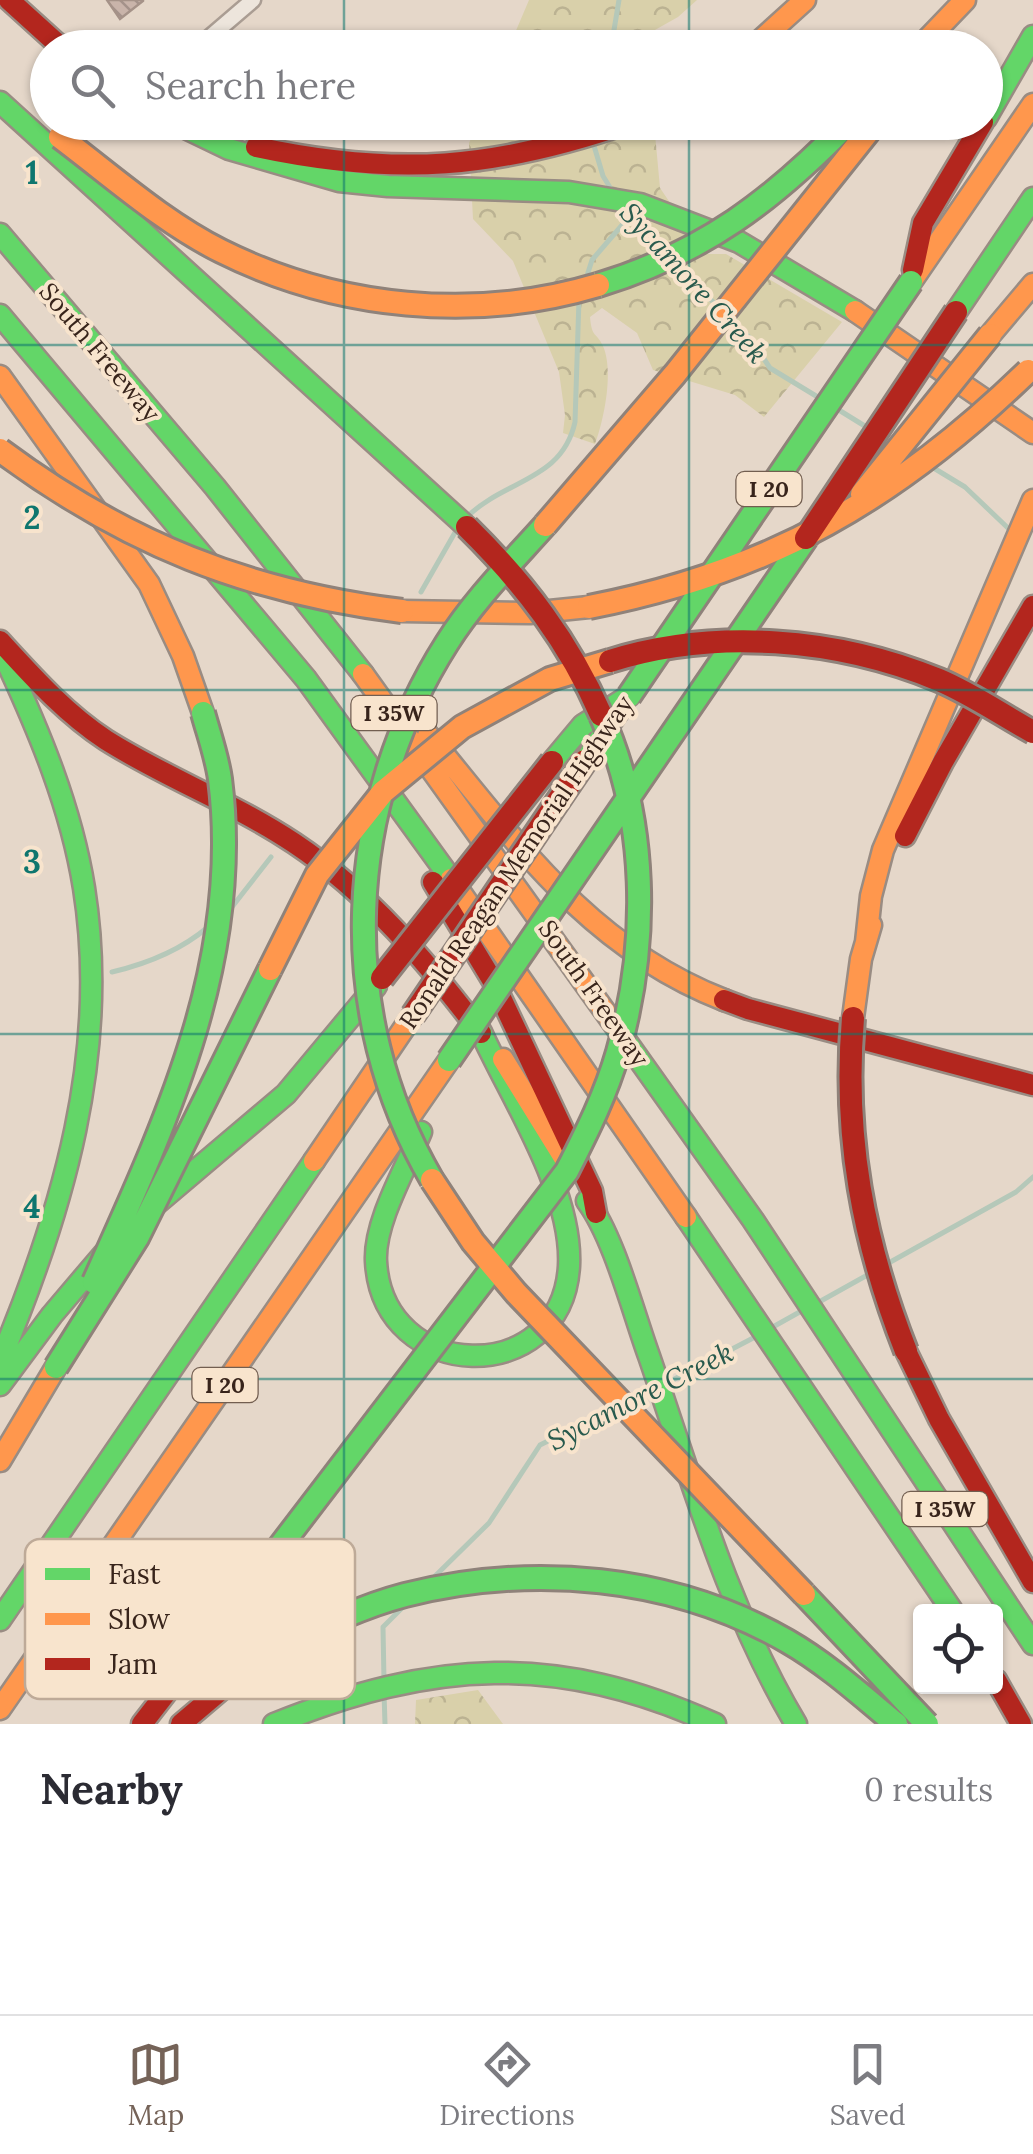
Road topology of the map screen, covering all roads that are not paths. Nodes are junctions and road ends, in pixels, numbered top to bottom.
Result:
1 (9, 0) edge
2 (253, 0) edge
3 (805, 0) edge
4 (965, 0) edge
5 (980, 0) edge
6 (42, 30) edge
7 (218, 30) edge
8 (772, 30) edge
9 (936, 30) edge
10 (955, 30) edge
11 (1033, 36) edge
12 (1003, 87) edge
13 (0, 89) edge
14 (0, 102) edge
15 (1033, 104) edge
16 (30, 118) edge
17 (30, 124) edge
18 (51, 140) edge
19 (52, 140) edge
20 (205, 140) edge
21 (237, 140) edge
22 (576, 140) edge
23 (830, 140) edge
24 (861, 140) edge
25 (972, 140) edge
26 (55, 143) junction
27 (430, 178) junction
28 (1033, 198) edge
29 (0, 234) edge
30 (911, 282) junction
31 (1033, 284) edge
32 (0, 315) edge
33 (1033, 364) edge
34 (0, 376) edge
35 (1033, 432) edge
36 (0, 450) edge
37 (1033, 500) edge
38 (796, 555) junction
39 (1033, 606) edge
40 (0, 644) edge
41 (629, 696) junction
42 (391, 709) junction
43 (1033, 732) edge
44 (409, 818) junction
45 (866, 942) junction
46 (481, 1032) junction
47 (449, 1060) junction
48 (1033, 1085) edge
49 (596, 1213) junction
50 (0, 1361) edge
51 (56, 1366) junction
52 (0, 1385) edge
53 (0, 1460) edge
54 (55, 1539) edge
55 (117, 1539) edge
56 (286, 1539) edge
57 (1033, 1582) edge
58 (25, 1583) edge
59 (948, 1604) edge
60 (355, 1611) edge
61 (0, 1620) edge
62 (1033, 1644) edge
63 (25, 1672) edge
64 (1003, 1692) edge
65 (355, 1694) edge
66 (161, 1699) edge
67 (210, 1699) edge
68 (337, 1699) edge
69 (0, 1708) edge
70 (142, 1724) edge
71 (181, 1724) edge
72 (274, 1724) edge
73 (716, 1724) edge
74 (796, 1724) edge
75 (896, 1724) edge
76 (928, 1724) edge
77 (1021, 1724) edge

1 - 6 main road
2 - 7 street
3 - 8 main road
4 - 9 main road
5 - 10 main road
11 - 12 main road
13 - 16 main road
14 - 17 main road
15 - 30 main road, Ronald Reagan Memorial Highway / I 20
18 - 26 main road
19 - 26 main road
20 - 27 main road
21 - 27 main road
22 - 27 main road
23 - 26 main road, bridge
24 - 76 main road, bridge
25 - 30 main road
26 - 56 main road, bridge
27 - 35 main road, bridge
28 - 38 main road, I 20, bridge
29 - 42 main road, South Freeway / I 35W
30 - 41 main road, Ronald Reagan Memorial Highway / I 20, bridge
31 - 38 main road, bridge
32 - 44 main road, South Freeway / I 35W
33 - 36 main road, bridge
34 - 51 main road, bridge
37 - 45 main road
38 - 47 main road, I 20, bridge
39 - 45 main road
40 - 46 main road
40 - 50 main road
41 - 52 main road, bridge
41 - 54 main road, Ronald Reagan Memorial Highway / I 20, bridge
42 - 48 main road
42 - 62 main road, South Freeway / I 35W
43 - 51 main road, bridge
44 - 49 main road
44 - 59 main road, South Freeway / I 35W
45 - 57 main road, bridge
46 - 47 main road
46 - 49 main road
47 - 55 main road, I 20
49 - 74 main road, bridge
51 - 53 main road
58 - 61 main road, Ronald Reagan Memorial Highway / I 20, bridge
60 - 75 main road, bridge
63 - 69 main road, I 20
64 - 77 main road
65 - 73 main road
66 - 70 main road, bridge
67 - 71 main road, bridge
68 - 72 main road

